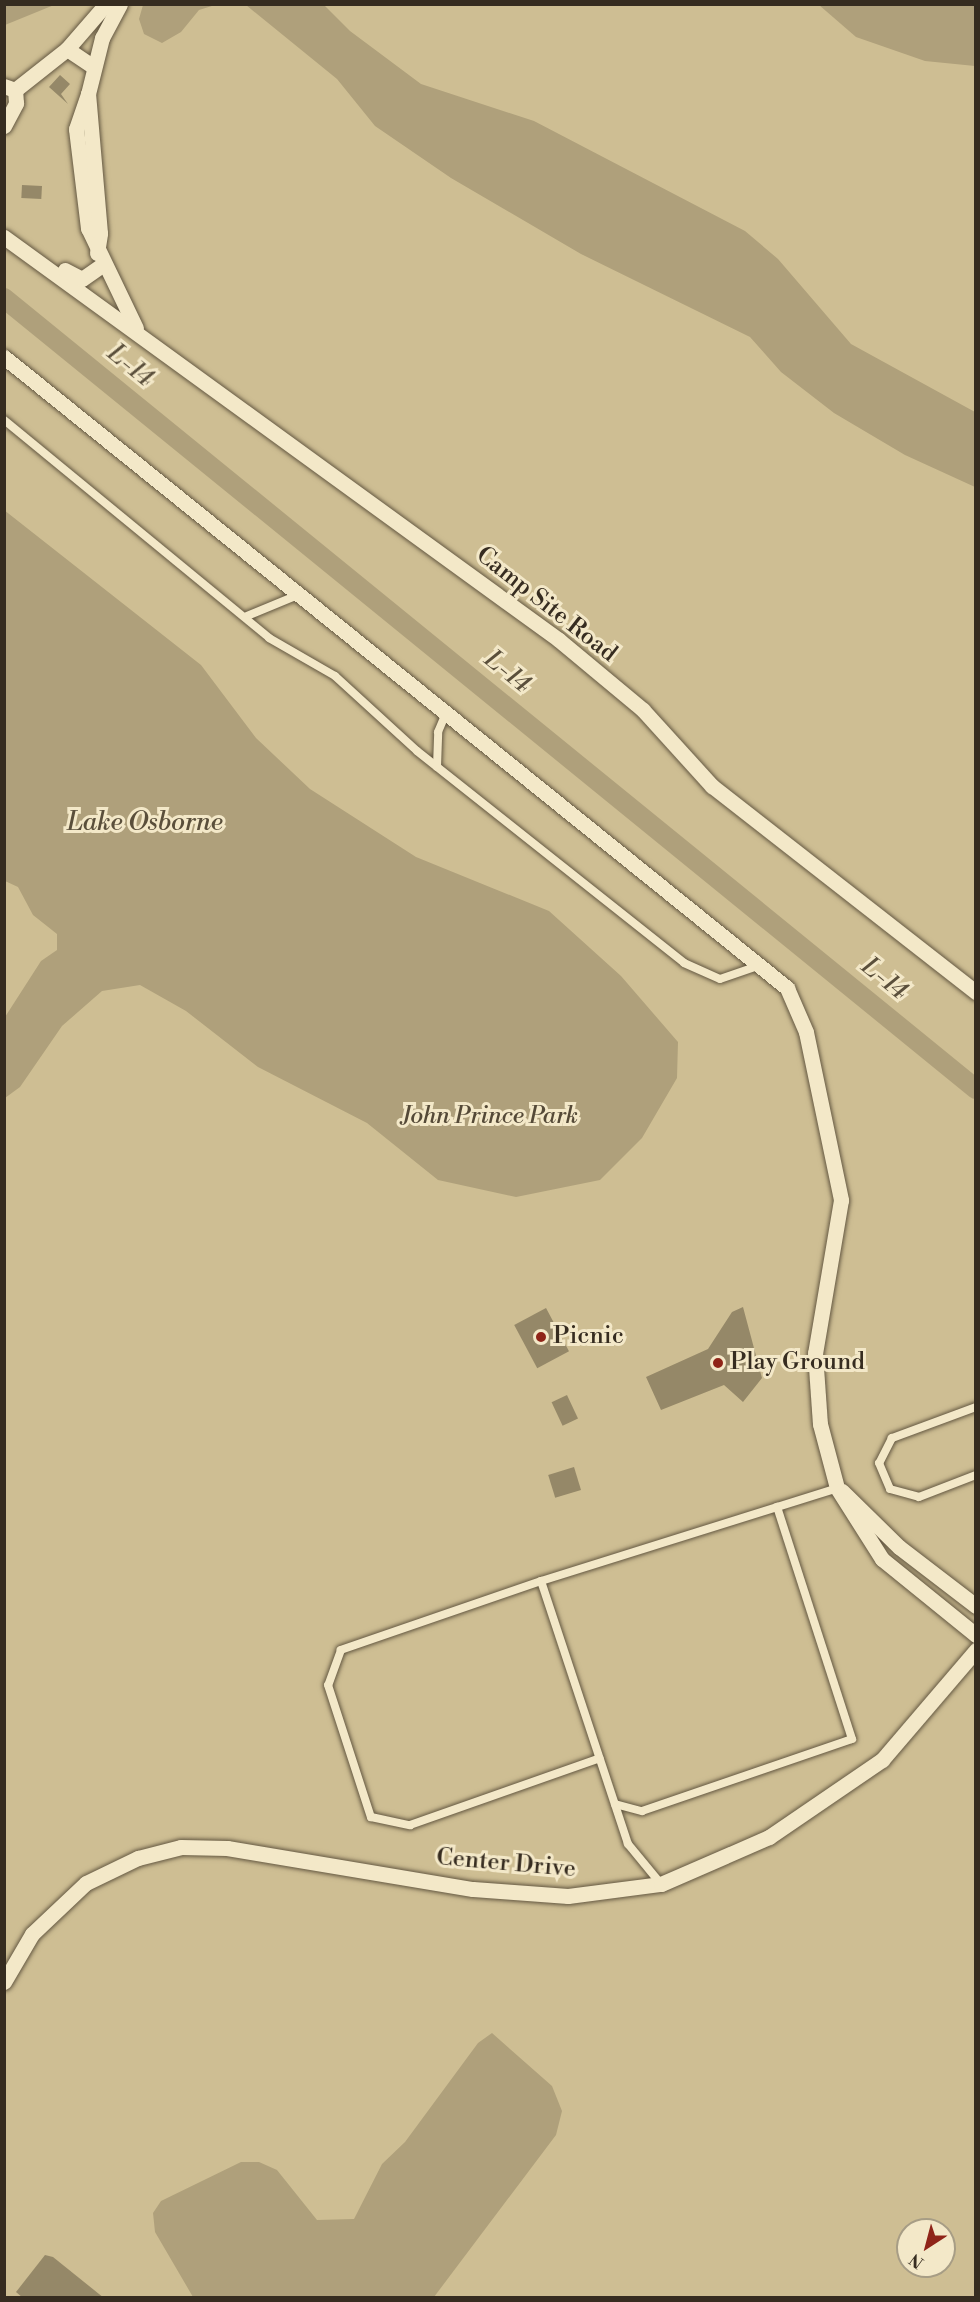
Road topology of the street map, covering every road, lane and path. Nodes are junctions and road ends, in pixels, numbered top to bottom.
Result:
1 (106, 4) edge
2 (120, 4) edge
3 (67, 49) junction
4 (94, 67) junction
5 (10, 88) edge
6 (4, 126) edge
7 (4, 237) edge
8 (99, 259) junction
9 (50, 266) junction
10 (136, 328) junction
11 (4, 357) edge
12 (4, 420) edge
13 (302, 593) junction
14 (247, 616) junction
15 (447, 710) junction
16 (437, 767) junction
17 (761, 965) junction
18 (975, 992) edge
19 (975, 1407) edge
20 (975, 1475) edge
21 (837, 1488) junction
22 (777, 1507) junction
23 (541, 1581) junction
24 (975, 1606) edge
25 (975, 1635) edge
26 (975, 1650) edge
27 (600, 1758) junction
28 (615, 1804) junction
29 (661, 1884) junction
30 (4, 1982) edge

1 - 3 street
2 - 4 street, Camp Site Road
3 - 4 street
3 - 5 street
4 - 8 street, Camp Site Road
5 - 6 street
7 - 9 street
8 - 9 street
8 - 10 street, Camp Site Road
9 - 10 street
10 - 18 street, Camp Site Road
11 - 13 street
12 - 14 lane
13 - 14 lane
13 - 15 street
14 - 16 lane
15 - 16 lane
15 - 17 street
16 - 17 lane
17 - 21 street
19 - 20 lane
21 - 22 lane
21 - 24 street
21 - 25 street
22 - 23 lane
22 - 28 lane
23 - 27 lane
23 - 27 lane
26 - 29 street, Center Drive
27 - 28 lane
28 - 29 lane
29 - 30 street, Center Drive

